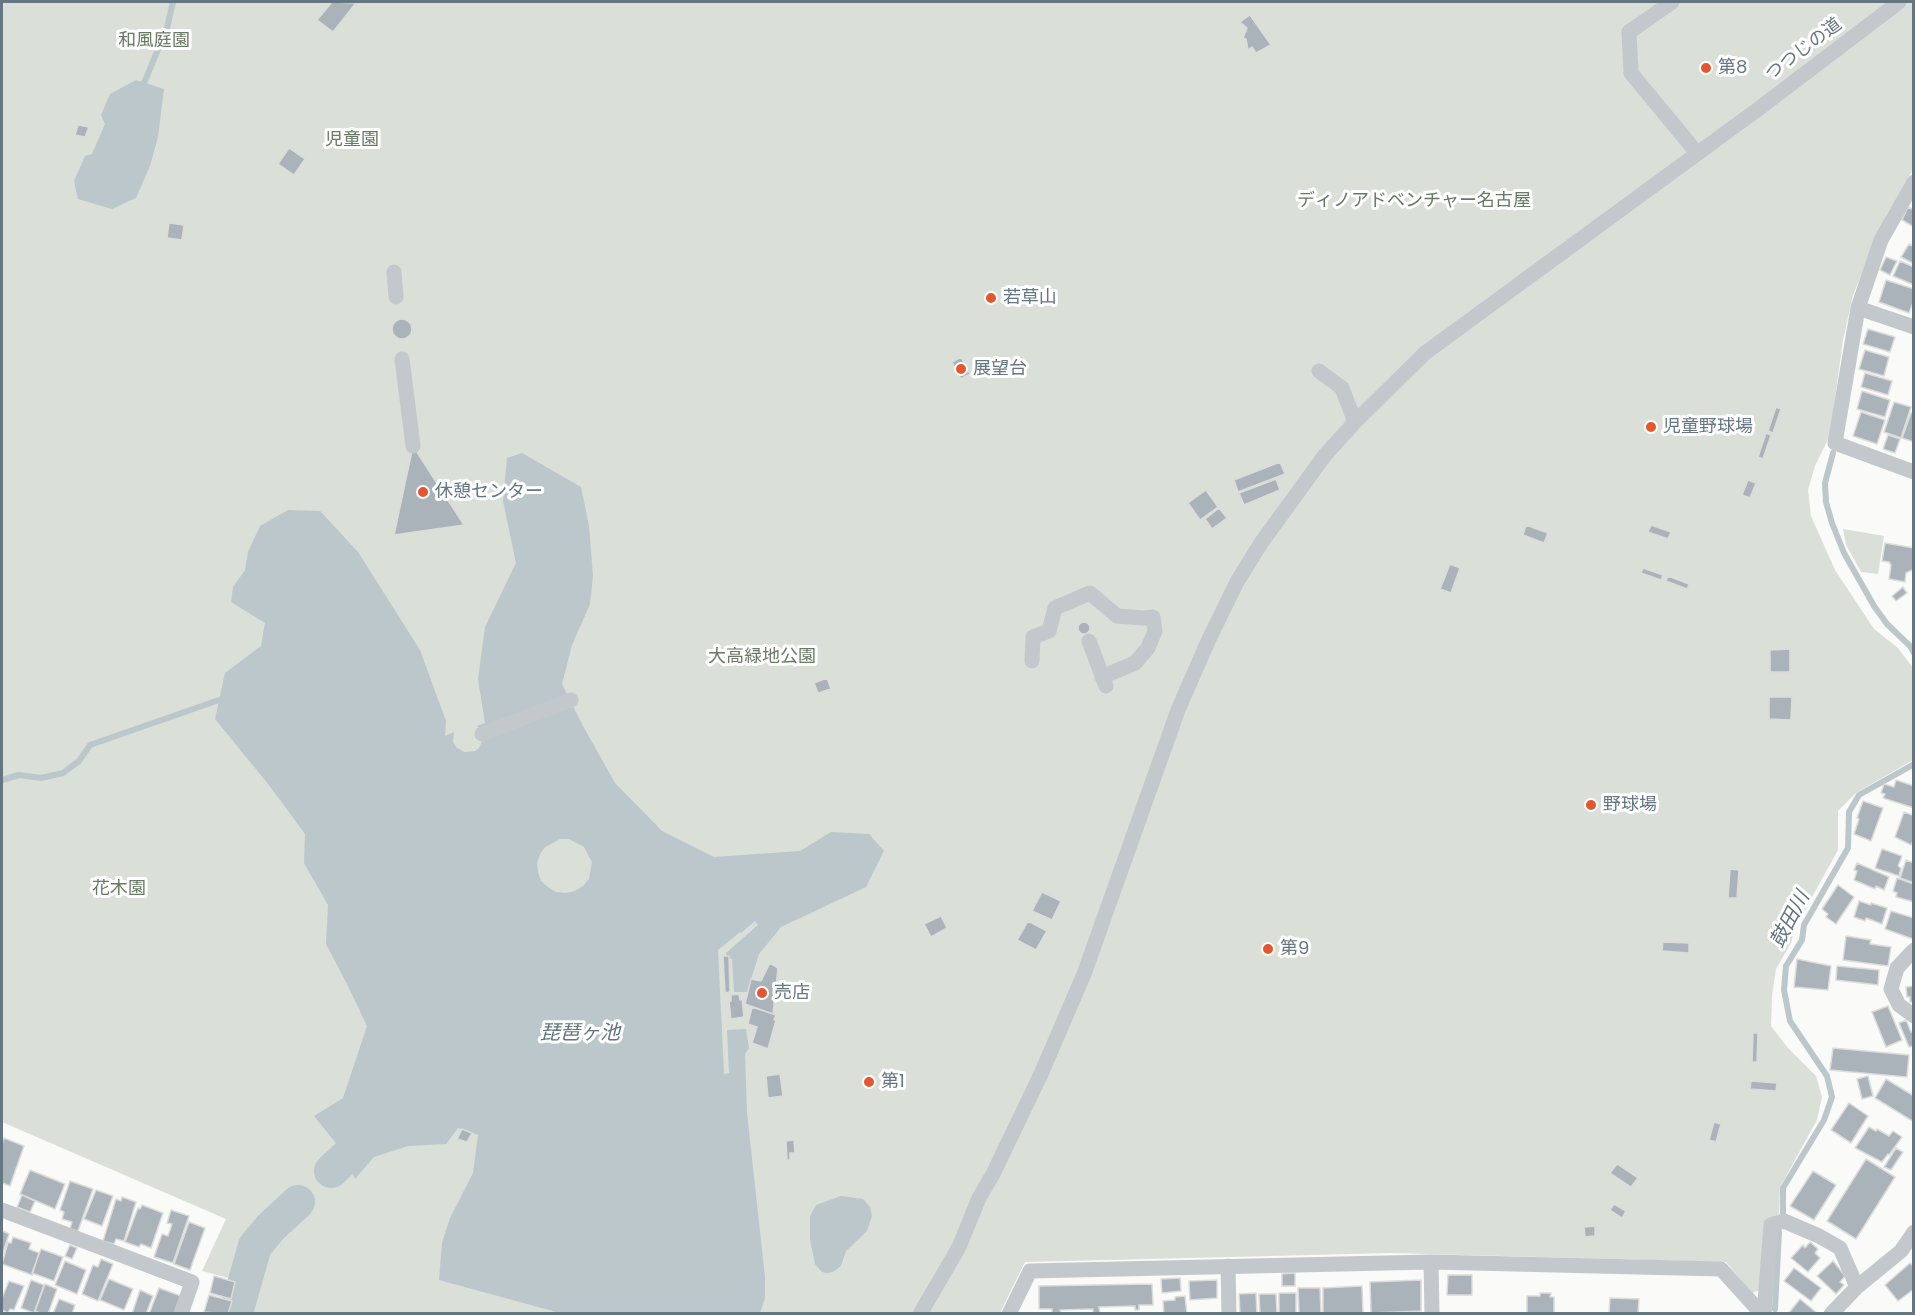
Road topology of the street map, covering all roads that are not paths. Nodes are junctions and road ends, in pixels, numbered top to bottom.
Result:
1 (1672, 2) edge
2 (1899, 2) edge
3 (1697, 153) junction
4 (1914, 182) edge
5 (394, 272) dead end
6 (396, 297) dead end
7 (1858, 308) junction
8 (1914, 327) edge
9 (402, 359) dead end
10 (1319, 371) dead end
11 (1355, 422) junction
12 (413, 446) dead end
13 (1914, 471) edge
14 (1089, 641) dead end
15 (1032, 661) dead end
16 (571, 700) dead end
17 (482, 734) dead end
18 (1914, 950) edge
19 (1914, 1016) edge
20 (2, 1210) edge
21 (1914, 1233) edge
22 (1431, 1262) junction
23 (1228, 1266) junction
24 (1857, 1287) junction
25 (181, 1314) edge
26 (920, 1314) edge
27 (1009, 1314) edge
28 (1229, 1314) edge
29 (1432, 1314) edge
30 (1763, 1314) edge
31 (1831, 1314) edge

1 - 3 street
2 - 3 street, つつじの道
3 - 11 street, つつじの道
4 - 7 street
5 - 6 street
7 - 8 street
7 - 13 street
9 - 12 street
10 - 11 street
11 - 26 street, つつじの道
14 - 15 street
16 - 17 street
18 - 19 street
20 - 25 street
21 - 24 street
22 - 23 street
22 - 29 street
22 - 30 street
23 - 27 street
23 - 28 street
24 - 30 street
24 - 31 street

